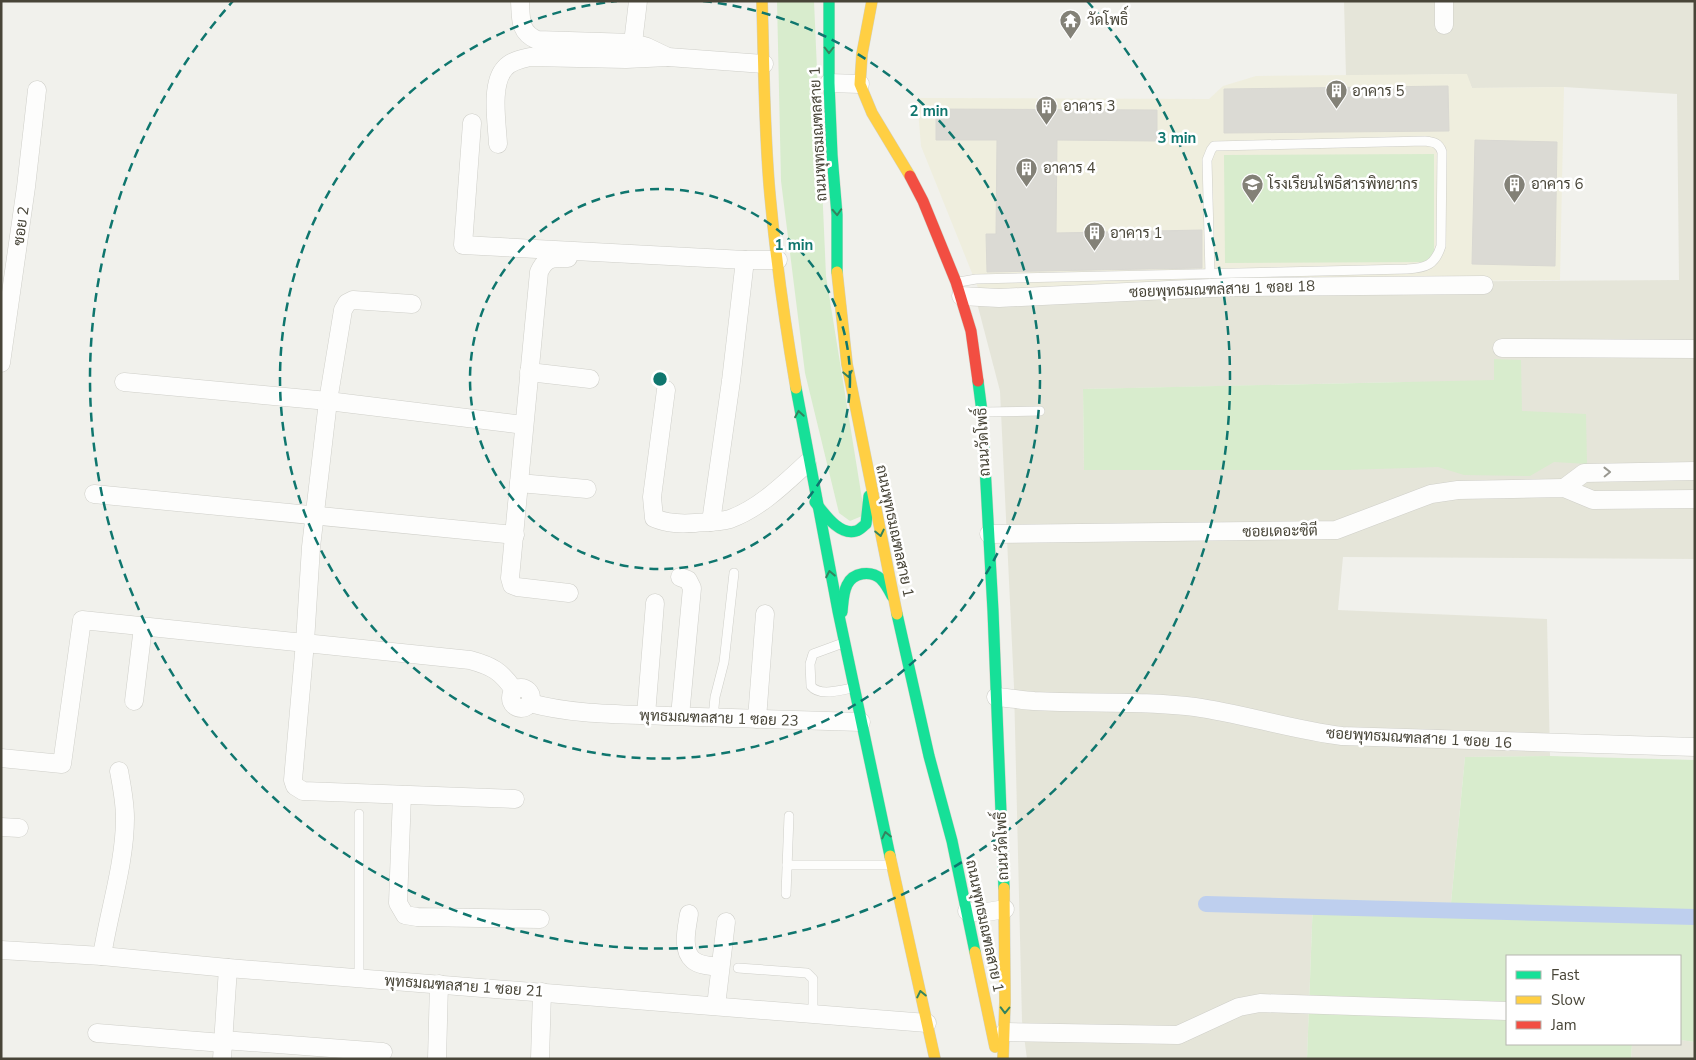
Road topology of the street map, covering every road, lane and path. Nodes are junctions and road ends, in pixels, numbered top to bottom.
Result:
1 (520, 1) edge
2 (638, 1) edge
3 (762, 1) edge
4 (829, 1) edge
5 (872, 1) edge
6 (1444, 1) edge
7 (1444, 25) dead end
8 (633, 43) junction
9 (668, 57) junction
10 (764, 64) junction
11 (829, 83) junction
12 (860, 84) junction
13 (37, 90) dead end
14 (472, 123) dead end
15 (498, 144) dead end
16 (586, 258) dead end
17 (745, 260) junction
18 (778, 260) junction
19 (1210, 274) junction
20 (1484, 285) dead end
21 (959, 289) junction
22 (412, 304) dead end
23 (1502, 348) dead end
24 (1695, 349) edge
25 (1, 363) edge
26 (529, 372) junction
27 (590, 379) dead end
28 (124, 382) dead end
29 (666, 390) dead end
30 (328, 401) junction
31 (1040, 411) dead end
32 (982, 412) junction
33 (524, 425) junction
34 (807, 463) junction
35 (1695, 471) edge
36 (519, 483) junction
37 (870, 484) junction
38 (1564, 488) junction
39 (587, 489) dead end
40 (94, 494) dead end
41 (1695, 499) edge
42 (815, 502) junction
43 (315, 516) junction
44 (711, 522) junction
45 (988, 534) junction
46 (515, 535) junction
47 (734, 573) dead end
48 (680, 577) dead end
49 (569, 593) dead end
50 (894, 598) junction
51 (654, 603) dead end
52 (765, 614) dead end
53 (144, 627) junction
54 (840, 627) junction
55 (305, 642) junction
56 (843, 642) junction
57 (853, 688) junction
58 (996, 697) junction
59 (134, 701) dead end
60 (646, 715) junction
61 (680, 716) junction
62 (713, 718) junction
63 (757, 720) junction
64 (861, 722) junction
65 (1695, 747) edge
66 (1, 758) edge
67 (119, 771) dead end
68 (402, 795) junction
69 (515, 799) dead end
70 (359, 814) dead end
71 (789, 816) dead end
72 (787, 865) junction
73 (892, 865) junction
74 (786, 894) dead end
75 (1005, 909) junction
76 (967, 911) junction
77 (689, 914) dead end
78 (540, 919) dead end
79 (726, 922) dead end
80 (1, 950) edge
81 (102, 956) junction
82 (720, 967) junction
83 (228, 968) junction
84 (738, 968) dead end
85 (359, 978) junction
86 (439, 984) junction
87 (542, 992) junction
88 (716, 1006) junction
89 (1506, 1011) edge
90 (813, 1013) junction
91 (927, 1023) junction
92 (1005, 1032) junction
93 (97, 1033) dead end
94 (222, 1047) edge
95 (383, 1052) dead end
96 (437, 1059) edge
97 (540, 1059) edge
98 (935, 1059) edge
99 (998, 1059) edge
100 (1003, 1059) edge

1 - 8 street
2 - 8 street
3 - 10 main road
4 -> 11 main road, ถนนพุทธมณฑลสาย 1
5 - 12 main road, ถนนวัดโพธิ์
6 - 7 street
8 - 9 street
9 - 10 street
9 - 15 street
10 - 18 main road
11 - 12 street
11 -> 37 main road, ถนนพุทธมณฑลสาย 1
12 - 21 main road, ถนนวัดโพธิ์
13 - 25 street, ซอย 2
14 - 17 street
16 - 26 street
17 - 18 street
17 - 44 street
34 -> 18 main road
19 - 19 lane
19 - 21 lane
20 - 21 street, ซอยพุทธมณฑลสาย 1 ซอย 18
21 - 32 main road, ถนนวัดโพธิ์
22 - 30 street
23 - 24 street
26 - 27 street
26 - 33 street
28 - 30 street
29 - 44 street
30 - 33 street
30 - 43 street
31 - 32 lane
32 - 45 main road, ถนนวัดโพธิ์
33 - 36 street
34 - 42 main road
34 - 44 street
38 -> 35 street
36 - 39 street
36 - 46 street
37 - 42 main road
37 -> 50 main road, ถนนพุทธมณฑลสาย 1
38 - 41 street, ซอยเดอะซิตี
38 - 45 street, ซอยเดอะซิตี
40 - 43 street
54 -> 42 main road
43 - 46 street
43 - 55 street
45 - 58 main road, ถนนวัดโพธิ์
46 - 49 street
47 - 62 lane
48 - 61 street
50 - 54 main road
50 - 76 main road, ถนนพุทธมณฑลสาย 1
51 - 60 street
52 - 63 street
53 - 55 street
53 - 59 street
53 - 66 street
54 - 56 main road
55 - 60 street, พุทธมณฑลสาย 1 ซอย 23
55 - 68 street
56 - 57 main road
56 - 57 lane
57 - 64 main road
58 - 65 street, ซอยพุทธมณฑลสาย 1 ซอย 16
58 - 75 main road, ถนนวัดโพธิ์
60 - 61 street, พุทธมณฑลสาย 1 ซอย 23
61 - 62 street, พุทธมณฑลสาย 1 ซอย 23
62 - 63 street, พุทธมณฑลสาย 1 ซอย 23
63 - 64 street, พุทธมณฑลสาย 1 ซอย 23
73 -> 64 main road
67 - 81 street
68 - 69 street
68 - 78 street
70 - 85 lane
71 - 72 lane
72 - 73 lane
72 - 74 lane
91 -> 73 main road
75 - 76 street
75 -> 92 main road, ถนนวัดโพธิ์
76 - 99 main road, ถนนพุทธมณฑลสาย 1
77 - 82 street
79 - 82 street
80 - 81 street, พุทธมณฑลสาย 1 ซอย 21
81 - 83 street, พุทธมณฑลสาย 1 ซอย 21
82 - 88 street
83 - 85 street, พุทธมณฑลสาย 1 ซอย 21
83 - 94 street
84 - 90 lane
85 - 86 street, พุทธมณฑลสาย 1 ซอย 21
86 - 87 street, พุทธมณฑลสาย 1 ซอย 21
86 - 96 street
87 - 88 street, พุทธมณฑลสาย 1 ซอย 21
87 - 97 street
88 - 90 street, พุทธมณฑลสาย 1 ซอย 21
89 - 92 street
90 - 91 street, พุทธมณฑลสาย 1 ซอย 21
91 - 98 main road
92 - 100 main road, ถนนวัดโพธิ์
93 - 94 street
94 - 95 street

